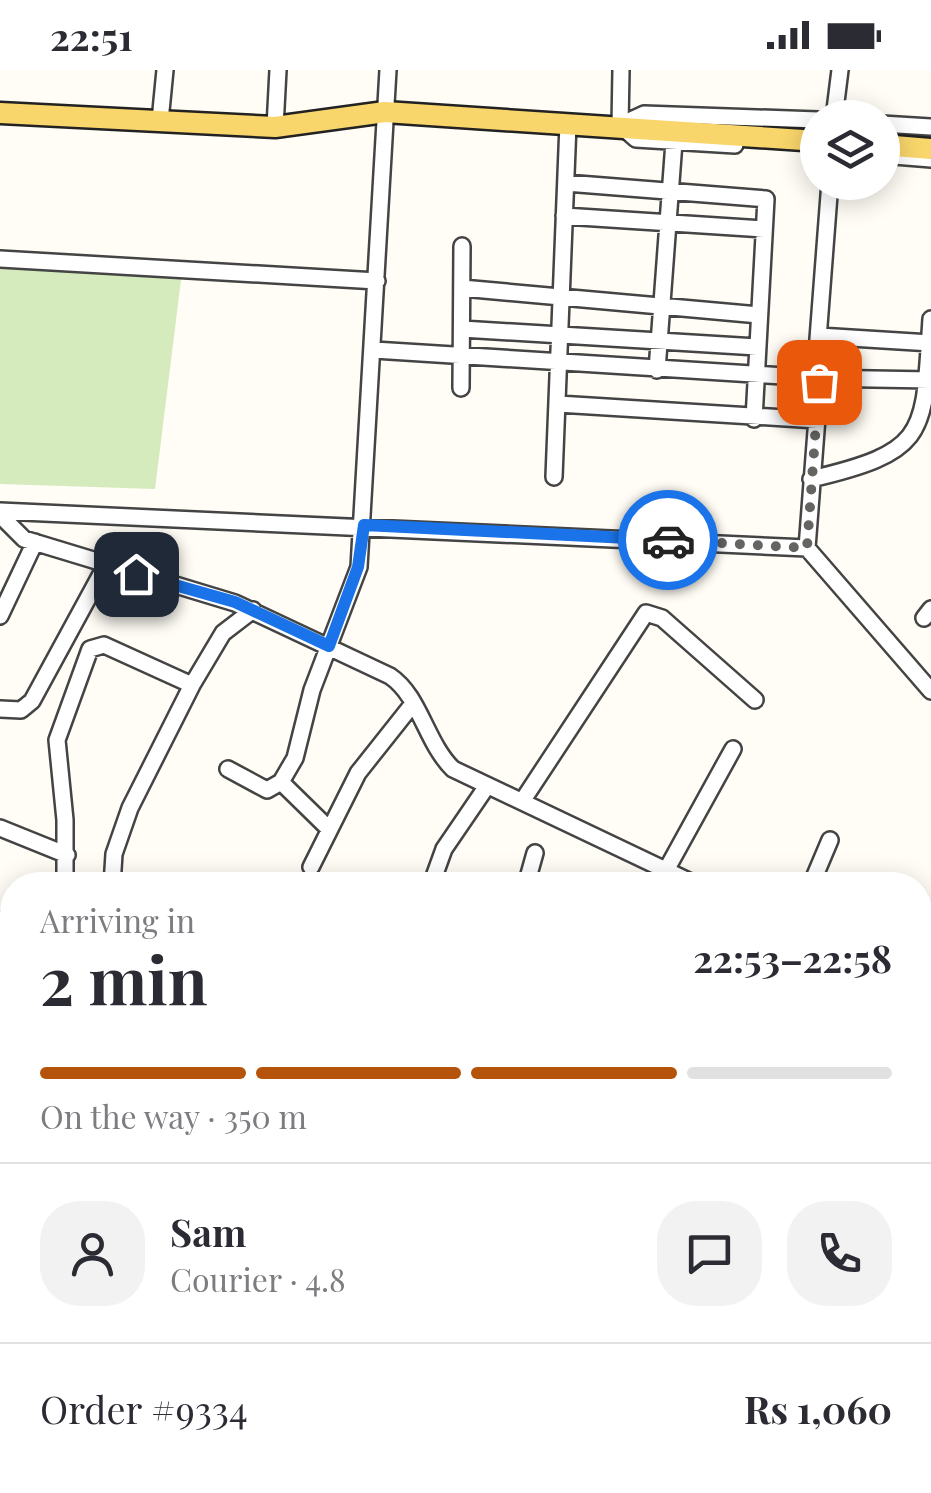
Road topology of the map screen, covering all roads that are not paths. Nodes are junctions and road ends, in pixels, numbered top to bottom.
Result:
1 (165, 70) edge
2 (278, 70) edge
3 (388, 70) edge
4 (621, 70) edge
5 (840, 70) edge
6 (836, 100) edge
7 (385, 112) junction
8 (0, 113) edge
9 (800, 119) edge
10 (160, 121) junction
11 (568, 124) junction
12 (900, 125) edge
13 (275, 126) junction
14 (620, 126) junction
15 (931, 128) edge
16 (800, 139) edge
17 (674, 142) junction
18 (900, 147) edge
19 (800, 149) edge
20 (931, 149) edge
21 (900, 157) edge
22 (931, 160) edge
23 (566, 183) junction
24 (669, 192) junction
25 (829, 200) edge
26 (564, 216) junction
27 (667, 222) junction
28 (764, 229) junction
29 (462, 246) dead end
30 (0, 259) edge
31 (378, 281) junction
32 (462, 288) junction
33 (561, 296) junction
34 (661, 307) junction
35 (759, 315) junction
36 (931, 319) edge
37 (462, 329) junction
38 (560, 333) junction
39 (819, 336) junction
40 (659, 339) junction
41 (930, 343) edge
42 (757, 347) junction
43 (374, 350) junction
44 (462, 357) junction
45 (559, 365) junction
46 (657, 370) junction
47 (756, 372) junction
48 (815, 378) junction
49 (929, 380) edge
50 (460, 388) dead end
51 (558, 404) junction
52 (754, 419) junction
53 (817, 420) junction
54 (554, 478) dead end
55 (811, 479) junction
56 (0, 513) edge
57 (364, 525) junction
58 (35, 542) junction
59 (807, 548) junction
60 (106, 565) junction
61 (254, 610) junction
62 (0, 616) edge
63 (329, 646) junction
64 (192, 685) junction
65 (931, 691) edge
66 (755, 700) dead end
67 (412, 706) junction
68 (1, 712) edge
69 (733, 749) dead end
70 (228, 770) dead end
71 (281, 782) junction
72 (487, 786) junction
73 (524, 800) junction
74 (0, 828) edge
75 (329, 829) junction
76 (830, 840) dead end
77 (535, 854) dead end
78 (67, 855) junction
79 (311, 867) dead end
80 (66, 872) edge
81 (113, 872) edge
82 (436, 872) edge
83 (530, 872) edge
84 (652, 872) edge
85 (664, 872) edge
86 (816, 872) edge

1 - 10 street
2 - 13 street
3 - 7 street
4 - 14 street
5 - 6 street
7 - 11 main road
7 - 13 main road
7 - 31 street
8 - 10 main road
9 - 14 street
10 - 13 main road
11 - 14 main road
11 - 23 street
12 - 15 street
14 - 16 main road
14 - 17 street
17 - 19 street
17 - 24 street
18 - 20 main road
21 - 22 street
23 - 24 street
23 - 26 street
24 - 27 street
24 - 28 street
25 - 39 street
26 - 27 street
26 - 33 street
27 - 28 street
27 - 34 street
28 - 35 street
29 - 32 street
30 - 31 street
31 - 43 street
32 - 33 street
32 - 37 street
33 - 34 street
33 - 38 street
34 - 35 street
34 - 40 street
35 - 42 street
36 - 41 street
37 - 38 street
37 - 44 street
38 - 40 street
38 - 45 street
39 - 41 street
39 - 48 street
40 - 42 street
40 - 46 street
41 - 49 street
42 - 47 street
43 - 44 street
43 - 57 street
44 - 45 street
44 - 50 street
45 - 46 street
45 - 51 street
46 - 47 street
47 - 48 street
47 - 52 street
48 - 49 street
48 - 53 street
49 - 55 street
51 - 52 street
51 - 54 street
52 - 53 street
53 - 55 street
55 - 59 street
56 - 57 street
56 - 58 street
57 - 59 street
57 - 63 street
58 - 60 street
58 - 62 street
59 - 65 street
60 - 61 street
60 - 68 street
61 - 63 street
61 - 64 street
63 - 67 street
63 - 71 street
64 - 78 street
64 - 81 street
66 - 73 street
67 - 72 street
67 - 75 street
69 - 85 street
70 - 71 street
71 - 75 street
72 - 73 street
72 - 82 street
73 - 84 street
74 - 78 street
75 - 79 street
76 - 86 street
77 - 83 street
78 - 80 street

